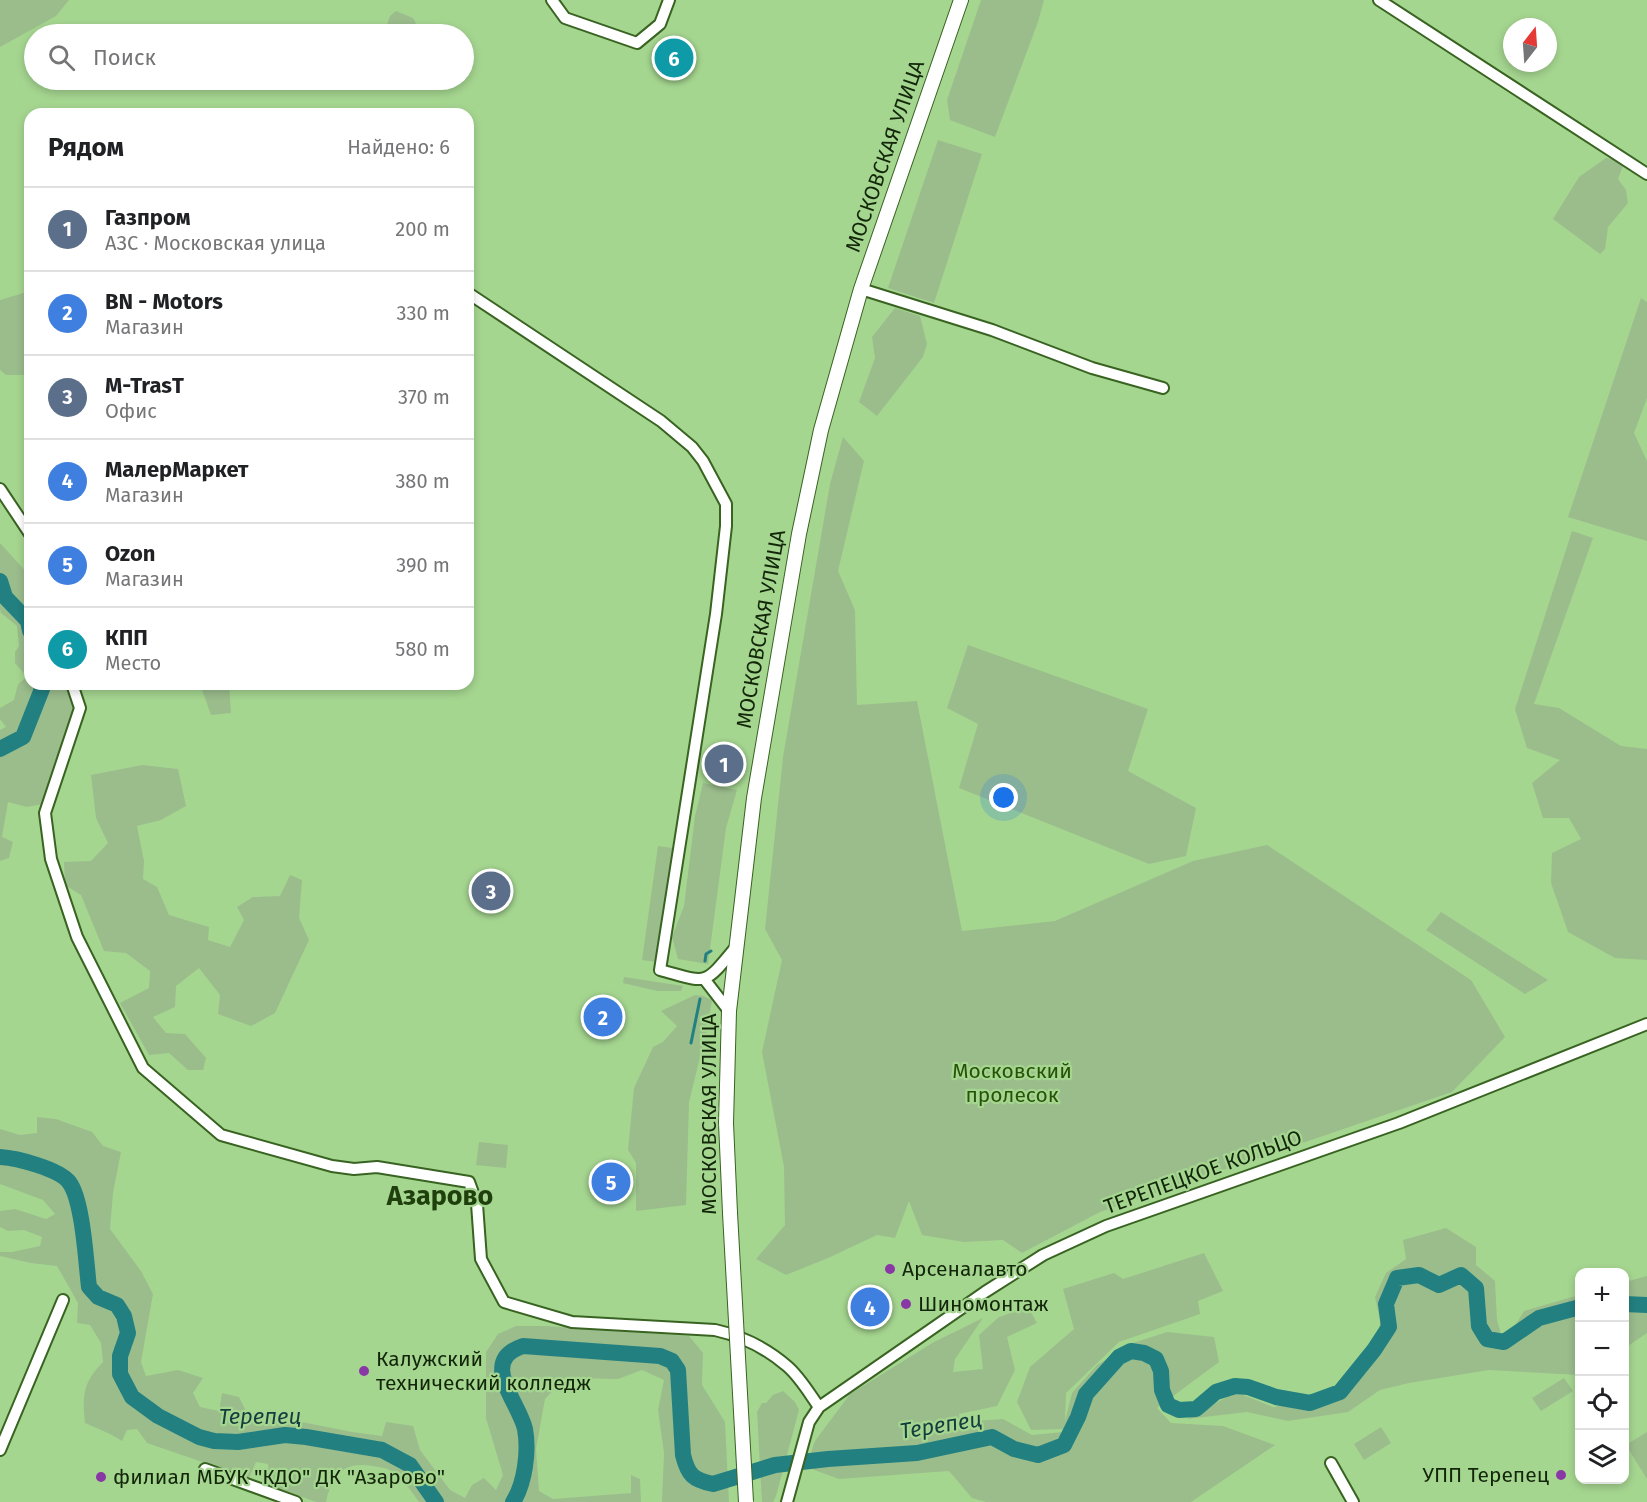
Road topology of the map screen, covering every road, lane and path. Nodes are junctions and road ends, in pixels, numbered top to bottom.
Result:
1 (552, 0) edge
2 (669, 0) edge
3 (962, 0) edge
4 (1379, 0) edge
5 (1647, 174) edge
6 (861, 289) junction
7 (474, 296) edge
8 (1163, 388) dead end
9 (0, 489) edge
10 (24, 525) edge
11 (74, 690) edge
12 (736, 947) junction
13 (705, 980) junction
14 (729, 1011) junction
15 (1647, 1024) edge
16 (63, 1300) dead end
17 (819, 1407) junction
18 (0, 1450) edge
19 (1330, 1463) dead end
20 (204, 1469) dead end
21 (788, 1497) edge
22 (296, 1502) edge
23 (746, 1502) edge
24 (1353, 1502) edge

1 - 2 street
3 - 6 main road, МОСКОВСКАЯ УЛИЦА
4 - 5 street
6 - 8 street
6 - 12 main road, МОСКОВСКАЯ УЛИЦА
7 - 13 street
9 - 10 street
11 - 17 street
12 - 13 street
12 - 14 main road, МОСКОВСКАЯ УЛИЦА
13 - 14 street
14 - 23 main road, МОСКОВСКАЯ УЛИЦА, bridge
15 - 17 street, ТЕРЕПЕЦКОЕ КОЛЬЦО
16 - 18 street
17 - 21 street, ТЕРЕПЕЦКОЕ КОЛЬЦО
19 - 24 street
20 - 22 street

